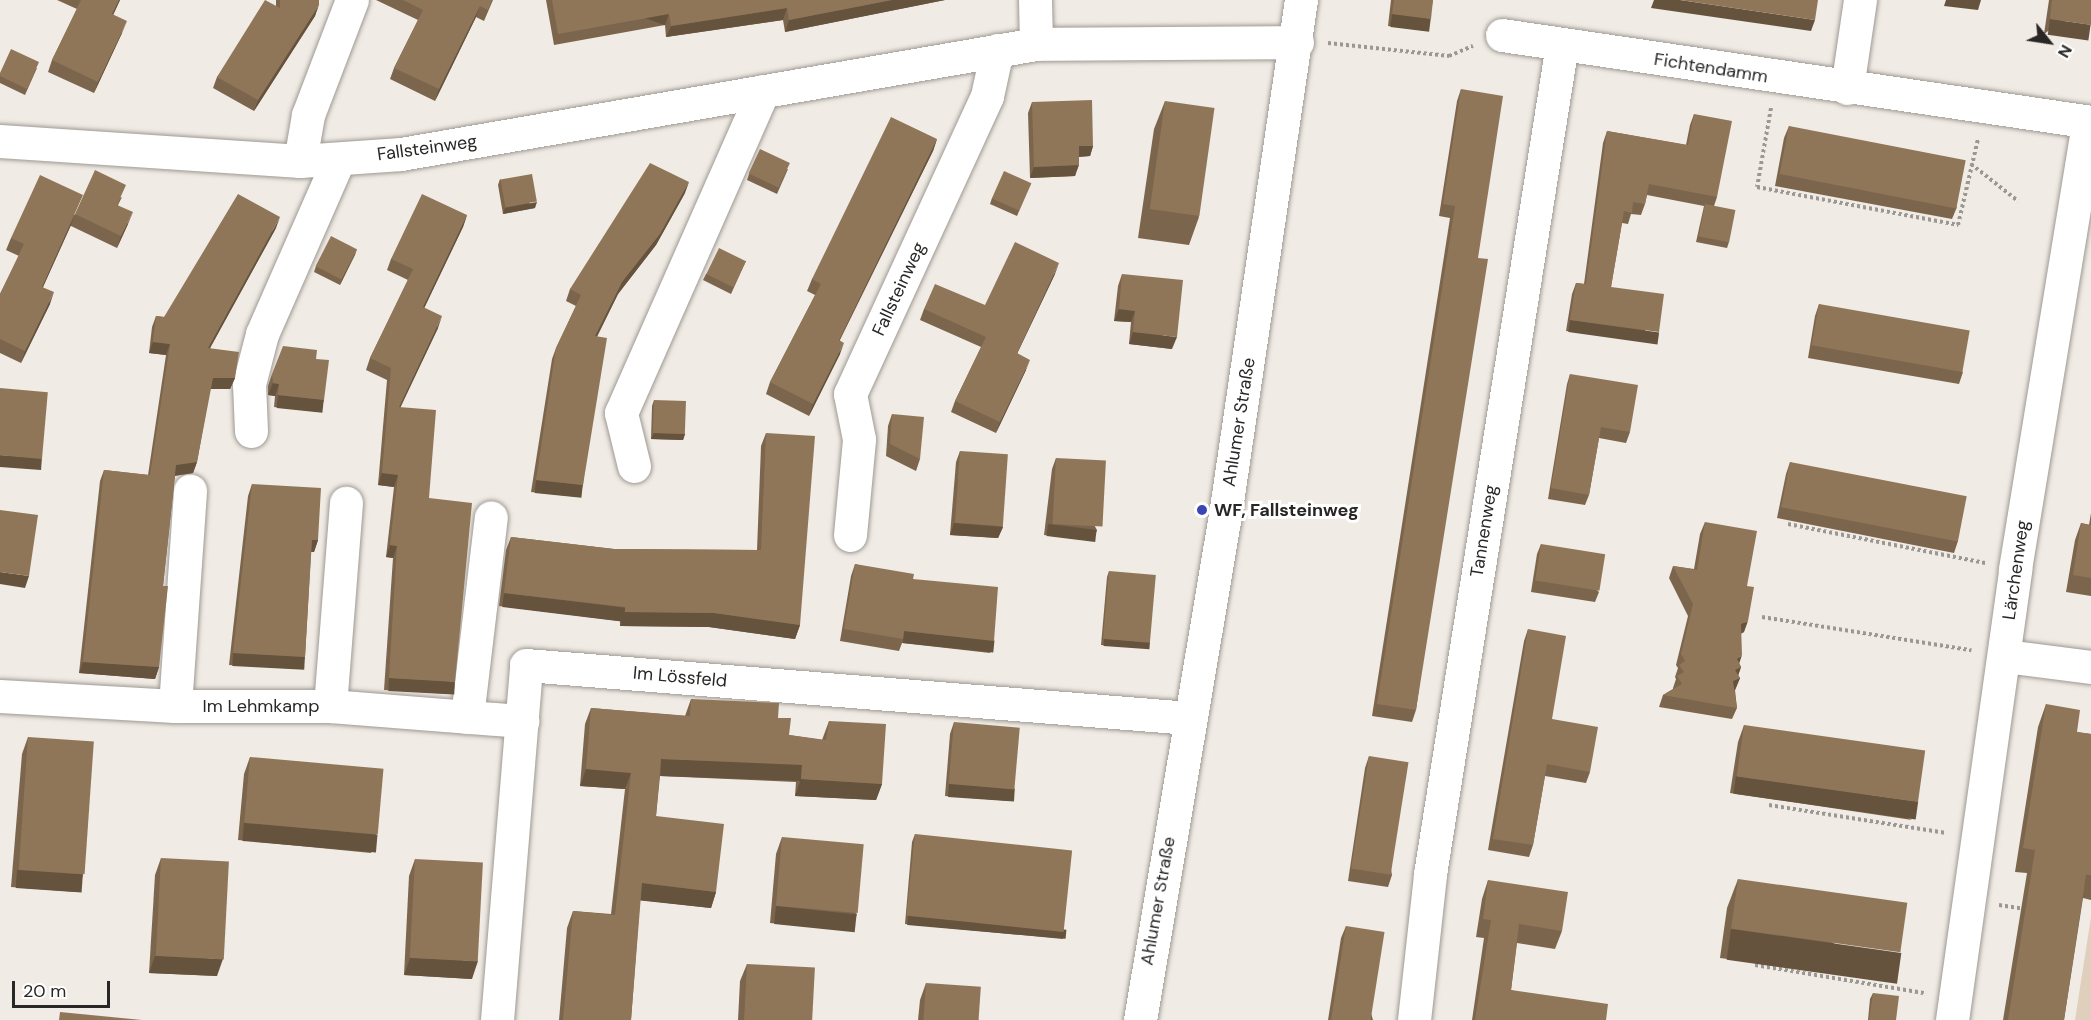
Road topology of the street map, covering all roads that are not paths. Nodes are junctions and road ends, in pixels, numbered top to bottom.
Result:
1 (352, 0) edge
2 (1035, 0) edge
3 (1301, 0) edge
4 (1860, 0) edge
5 (1502, 35) road end
6 (1297, 42) junction
7 (1036, 44) junction
8 (1562, 44) junction
9 (997, 50) junction
10 (1847, 88) junction
11 (763, 91) junction
12 (2090, 122) edge
13 (0, 141) edge
14 (339, 159) junction
15 (300, 161) junction
16 (251, 430) dead end
17 (634, 466) dead end
18 (190, 491) dead end
19 (346, 503) dead end
20 (490, 517) dead end
21 (850, 535) dead end
22 (2005, 656) junction
23 (2091, 667) edge
24 (0, 696) edge
25 (175, 706) junction
26 (330, 706) junction
27 (467, 717) junction
28 (1189, 718) junction
29 (522, 721) junction
30 (1953, 1009) edge
31 (497, 1020) edge
32 (1140, 1020) edge
33 (1414, 1020) edge

1 - 15 street
2 - 7 street
3 - 6 street, Ahlumer Straße
4 - 10 street
5 - 8 street, Fichtendamm
6 - 7 street, Fallsteinweg
6 - 28 street, Ahlumer Straße
7 - 9 street, Fallsteinweg
8 - 10 street, Fichtendamm
8 - 33 street, Tannenweg
9 - 11 street, Fallsteinweg
9 - 21 street, Fallsteinweg
10 - 12 street, Fichtendamm
11 - 14 street, Fallsteinweg
11 - 17 street
12 - 22 street, Lärchenweg
13 - 15 street, Fallsteinweg
14 - 15 street, Fallsteinweg
14 - 16 street
18 - 25 street
19 - 26 street
20 - 27 street
22 - 23 street
22 - 30 street, Lärchenweg
24 - 25 street, Im Lehmkamp
25 - 26 street, Im Lehmkamp
26 - 27 street, Im Lehmkamp
27 - 29 street, Im Lehmkamp
28 - 29 street, Im Lössfeld
28 - 32 street, Ahlumer Straße
29 - 31 street, Im Lössfeld

